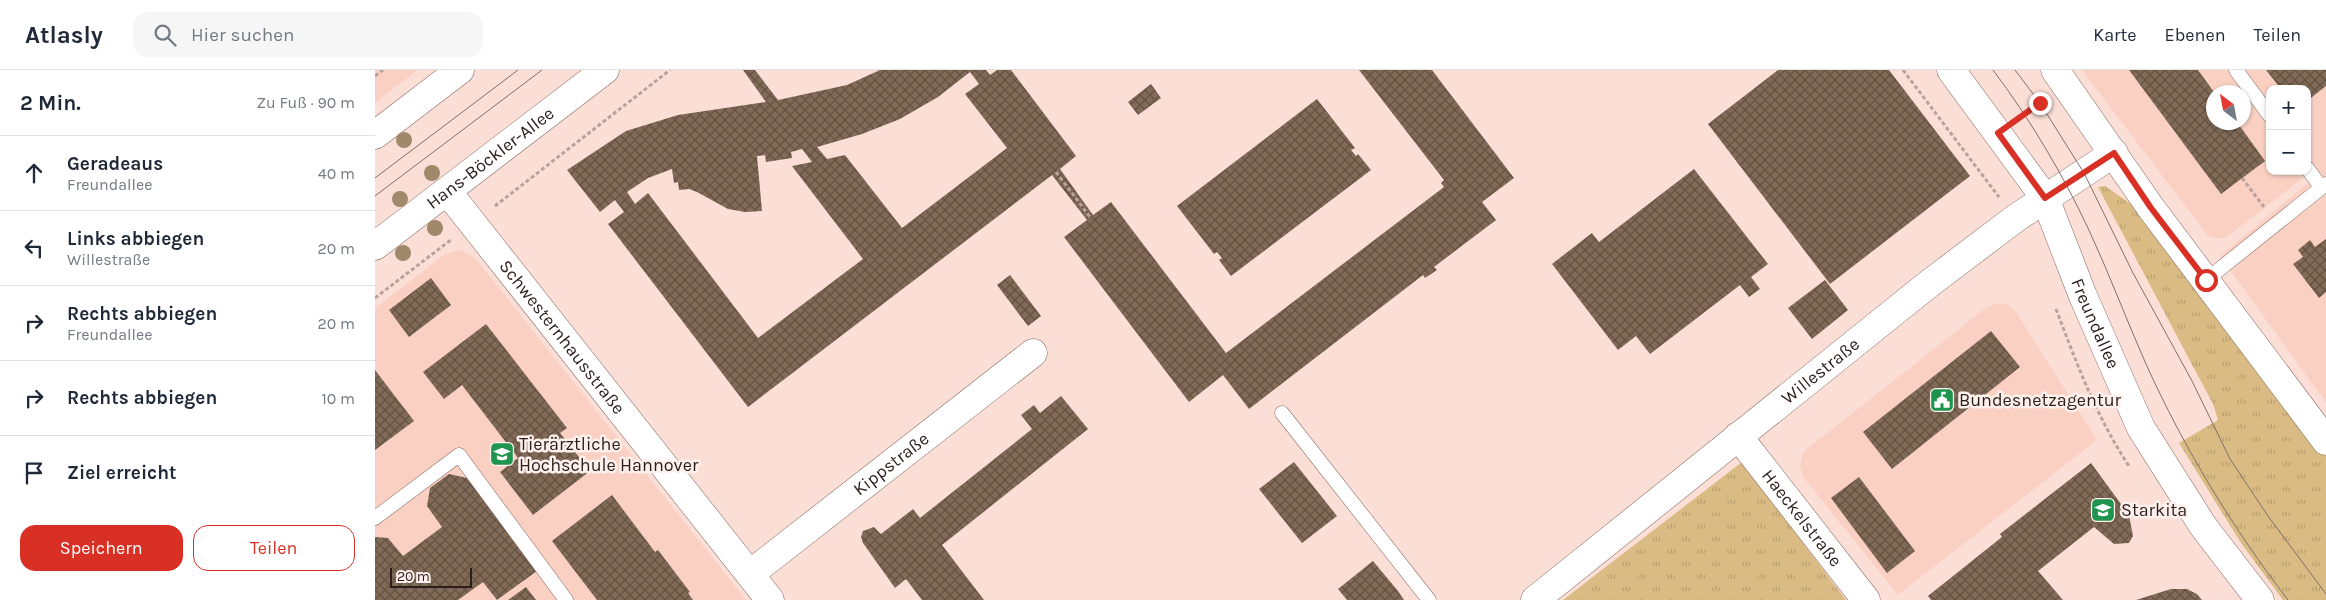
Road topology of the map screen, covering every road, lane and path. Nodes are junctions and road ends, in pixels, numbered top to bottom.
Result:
1 (383, 70) edge
2 (460, 70) edge
3 (605, 70) edge
4 (670, 70) edge
5 (1903, 70) edge
6 (1951, 70) edge
7 (2236, 70) edge
8 (375, 76) edge
9 (2060, 77) edge
10 (2266, 111) edge
11 (376, 133) edge
12 (1998, 133) junction
13 (2114, 153) junction
14 (1968, 155) junction
15 (1056, 172) dead end
16 (2311, 172) edge
17 (2242, 178) dead end
18 (2324, 185) edge
19 (447, 191) junction
20 (2045, 198) junction
21 (1090, 217) dead end
22 (2015, 218) junction
23 (473, 224) junction
24 (2276, 224) junction
25 (375, 246) edge
26 (2206, 280) junction
27 (375, 298) edge
28 (1033, 353) dead end
29 (1282, 413) dead end
30 (1738, 436) junction
31 (2326, 441) edge
32 (375, 518) edge
33 (750, 574) junction
34 (565, 600) edge
35 (770, 600) edge
36 (1429, 600) edge
37 (1535, 600) edge
38 (1866, 600) edge
39 (2261, 600) edge

1 - 8 path
2 - 11 street
3 - 19 street, Hans-Böckler-Allee
4 - 23 path
5 - 14 path
6 - 12 street, Freundallee
7 - 10 lane
9 - 12 path
9 - 13 street
12 - 14 path
12 - 20 street, Freundallee
13 - 20 street, Willestraße
13 - 26 street
14 - 22 path
15 - 21 path
16 - 18 lane
17 - 24 path
18 - 24 lane
19 - 23 street, Schwesternhausstraße
19 - 25 street, Hans-Böckler-Allee
20 - 22 street, Willestraße
20 - 39 street, Freundallee
22 - 30 street, Willestraße
23 - 27 path
23 - 33 street, Schwesternhausstraße
24 - 26 lane
26 - 31 street
28 - 33 street, Kippstraße
29 - 36 lane
30 - 37 street, Willestraße
30 - 38 street, Haeckelstraße
32 - 34 lane
33 - 35 street, Schwesternhausstraße

